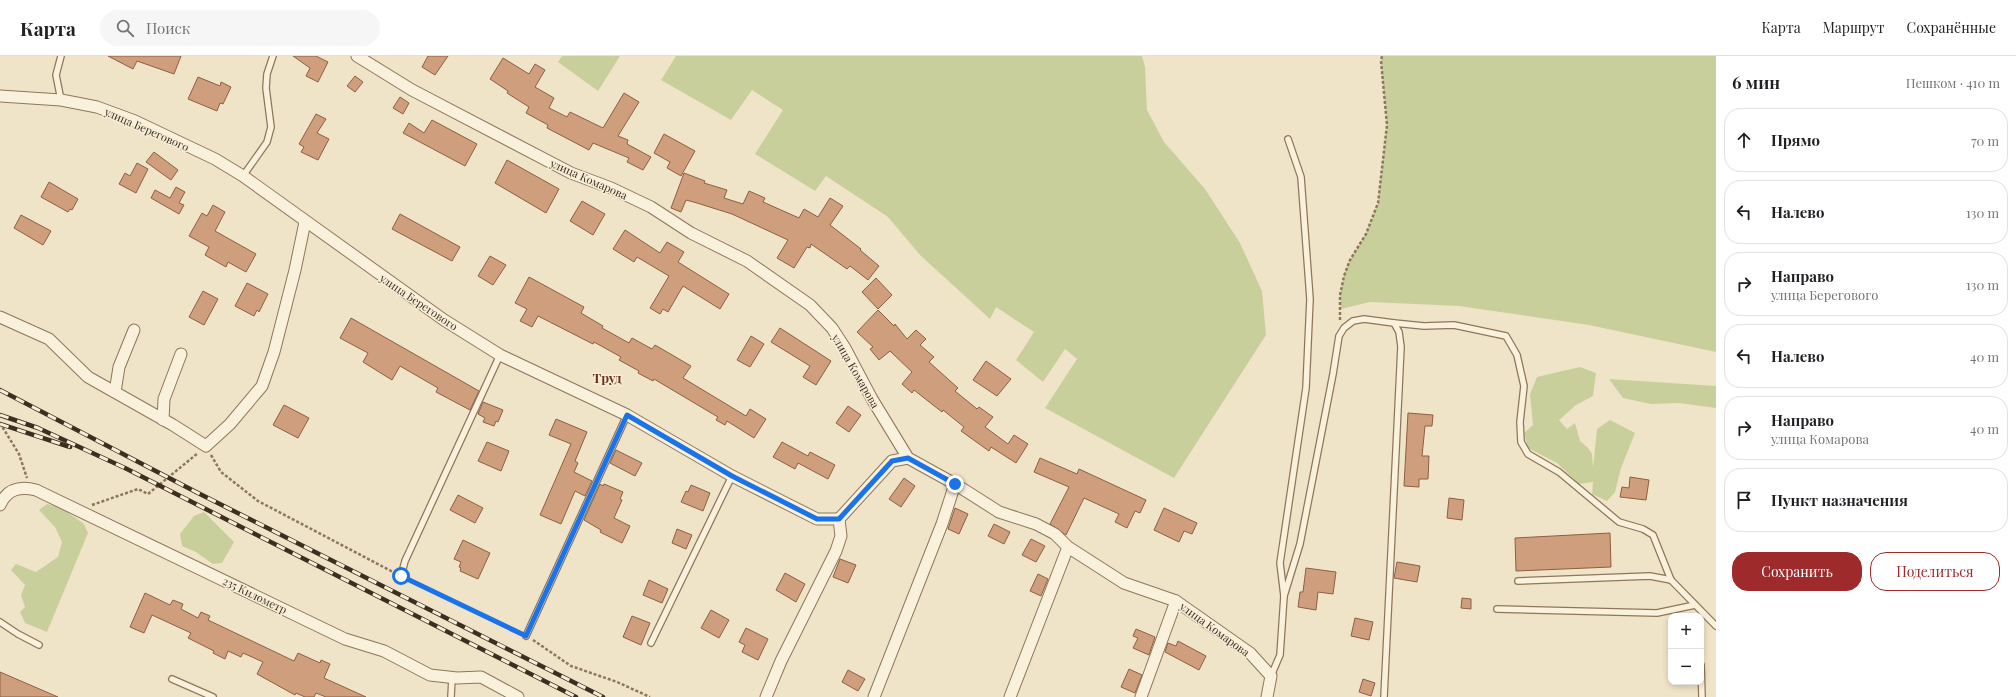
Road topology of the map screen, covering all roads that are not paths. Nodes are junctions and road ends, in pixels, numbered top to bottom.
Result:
1 (61, 56) edge
2 (273, 56) edge
3 (357, 56) edge
4 (0, 96) edge
5 (61, 100) junction
6 (1288, 139) dead end
7 (243, 176) junction
8 (305, 222) junction
9 (0, 317) edge
10 (1394, 323) junction
11 (134, 330) dead end
12 (181, 354) dead end
13 (500, 355) junction
14 (115, 392) junction
15 (627, 415) junction
16 (163, 420) junction
17 (908, 458) junction
18 (732, 476) junction
19 (955, 484) junction
20 (0, 505) edge
21 (839, 519) junction
22 (1068, 547) junction
23 (401, 576) road end
24 (1672, 580) junction
25 (1518, 581) dead end
26 (1284, 596) junction
27 (1176, 601) junction
28 (1497, 609) dead end
29 (1698, 610) edge
30 (0, 622) edge
31 (1716, 626) edge
32 (526, 636) road end
33 (651, 643) dead end
34 (39, 645) dead end
35 (1271, 676) junction
36 (452, 678) junction
37 (172, 679) dead end
38 (1702, 685) edge
39 (213, 697) edge
40 (451, 697) edge
41 (518, 697) edge
42 (766, 697) edge
43 (874, 697) edge
44 (1010, 697) edge
45 (1141, 697) edge
46 (1267, 697) edge
47 (1384, 697) edge
48 (1702, 697) edge

1 - 5 lane
2 - 7 lane
3 - 17 street, улица Комарова
4 - 5 street, улица Берегового
5 - 7 street, улица Берегового
6 - 26 lane
7 - 8 street, улица Берегового
8 - 13 street, улица Берегового
8 - 16 street
9 - 14 street
10 - 24 lane
10 - 26 lane
10 - 47 lane
11 - 14 street
12 - 16 street
13 - 15 street, улица Берегового
13 - 23 lane
14 - 16 street
15 - 18 street, улица Берегового
15 - 32 lane
17 - 19 street, улица Комарова
17 - 21 street
18 - 21 street, улица Берегового
18 - 33 lane
19 - 22 street, улица Комарова
19 - 43 street
20 - 36 street, 235 Километр
21 - 42 street
22 - 27 street, улица Комарова
22 - 44 street
24 - 25 lane
24 - 29 lane
26 - 35 lane
27 - 35 street, улица Комарова
27 - 45 street
28 - 29 lane
29 - 31 lane
30 - 34 lane
35 - 46 street
36 - 40 lane
36 - 41 street, 235 Километр
37 - 39 lane
38 - 48 lane

